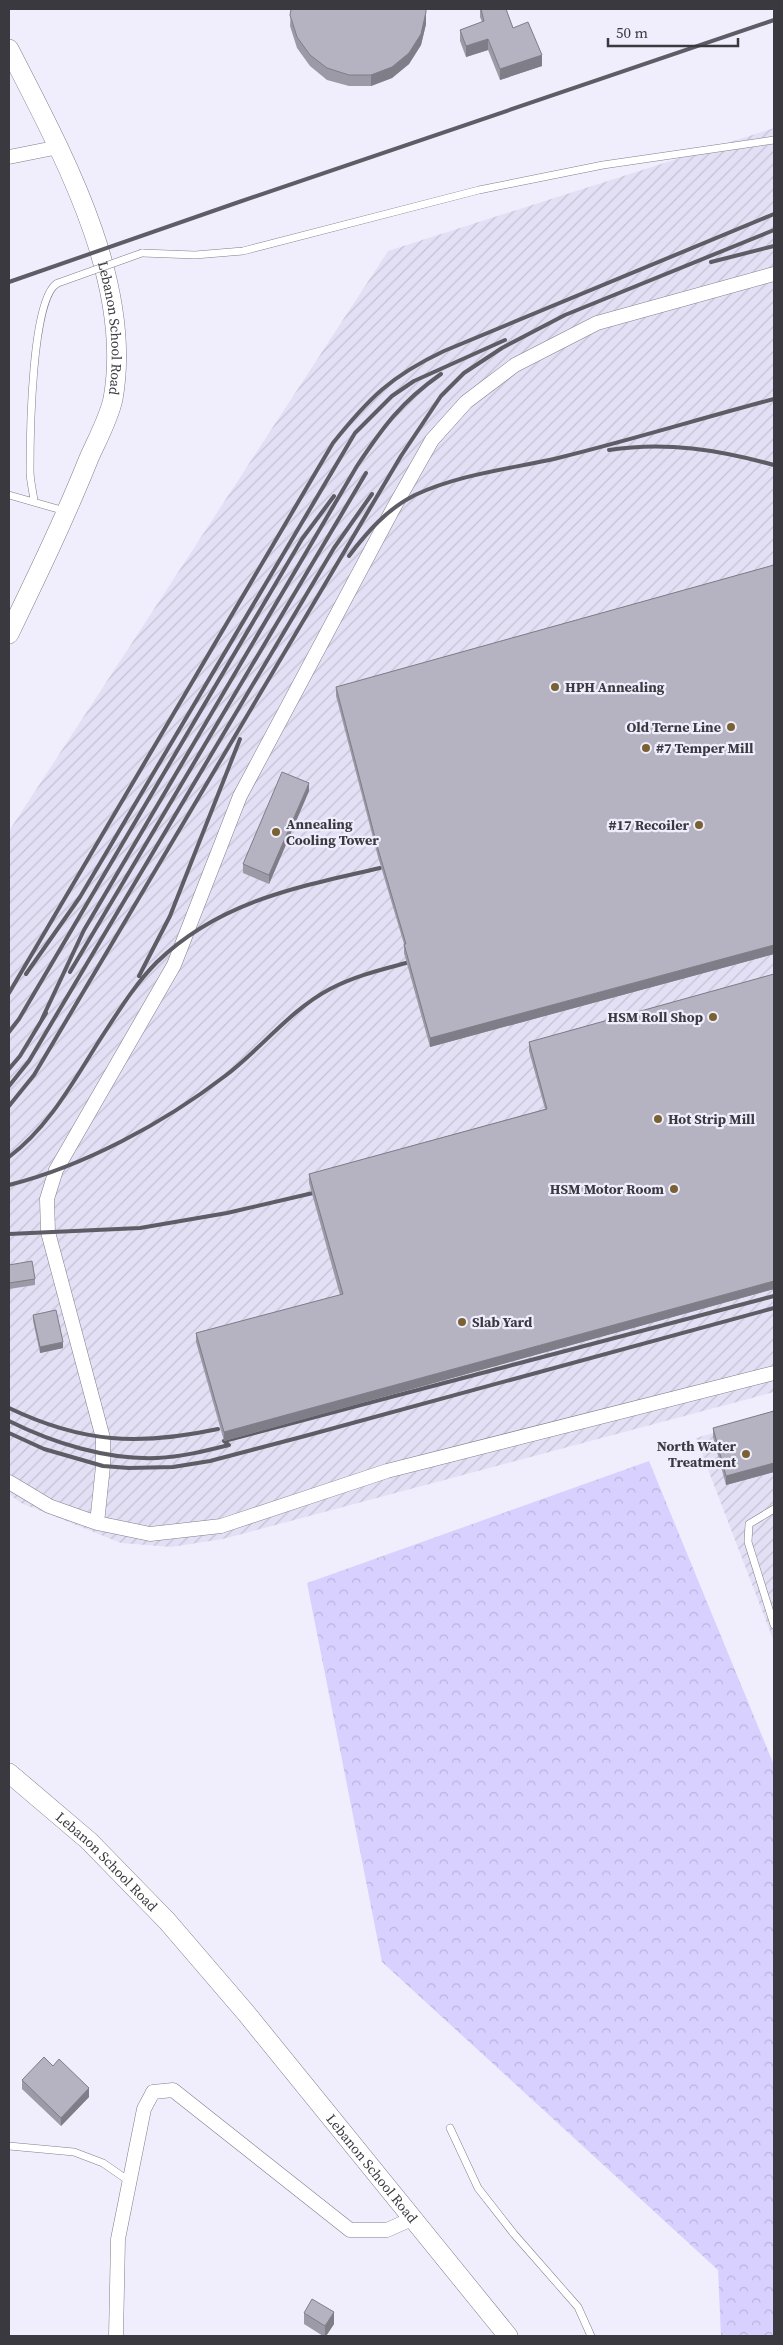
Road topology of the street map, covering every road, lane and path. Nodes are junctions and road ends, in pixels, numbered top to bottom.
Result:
1 (9, 49) edge
2 (774, 140) edge
3 (59, 147) junction
4 (9, 157) edge
5 (774, 274) edge
6 (9, 495) edge
7 (34, 502) junction
8 (67, 512) junction
9 (9, 634) edge
10 (774, 1373) edge
11 (9, 1482) edge
12 (774, 1509) edge
13 (97, 1523) junction
14 (774, 1625) edge
15 (9, 1773) edge
16 (450, 2128) dead end
17 (9, 2146) edge
18 (130, 2181) junction
19 (414, 2218) junction
20 (116, 2336) edge
21 (508, 2336) edge
22 (591, 2336) edge

1 - 3 street, Lebanon School Road
2 - 7 lane, bridge
3 - 4 street
3 - 8 street, Lebanon School Road
5 - 13 street
6 - 7 lane
7 - 8 lane
8 - 9 street, Lebanon School Road
10 - 13 street
11 - 13 street
12 - 14 lane
15 - 19 street, Lebanon School Road
16 - 22 lane
17 - 18 lane
18 - 19 street, Lebanon School Road
18 - 20 street, Lebanon School Road
19 - 21 street

